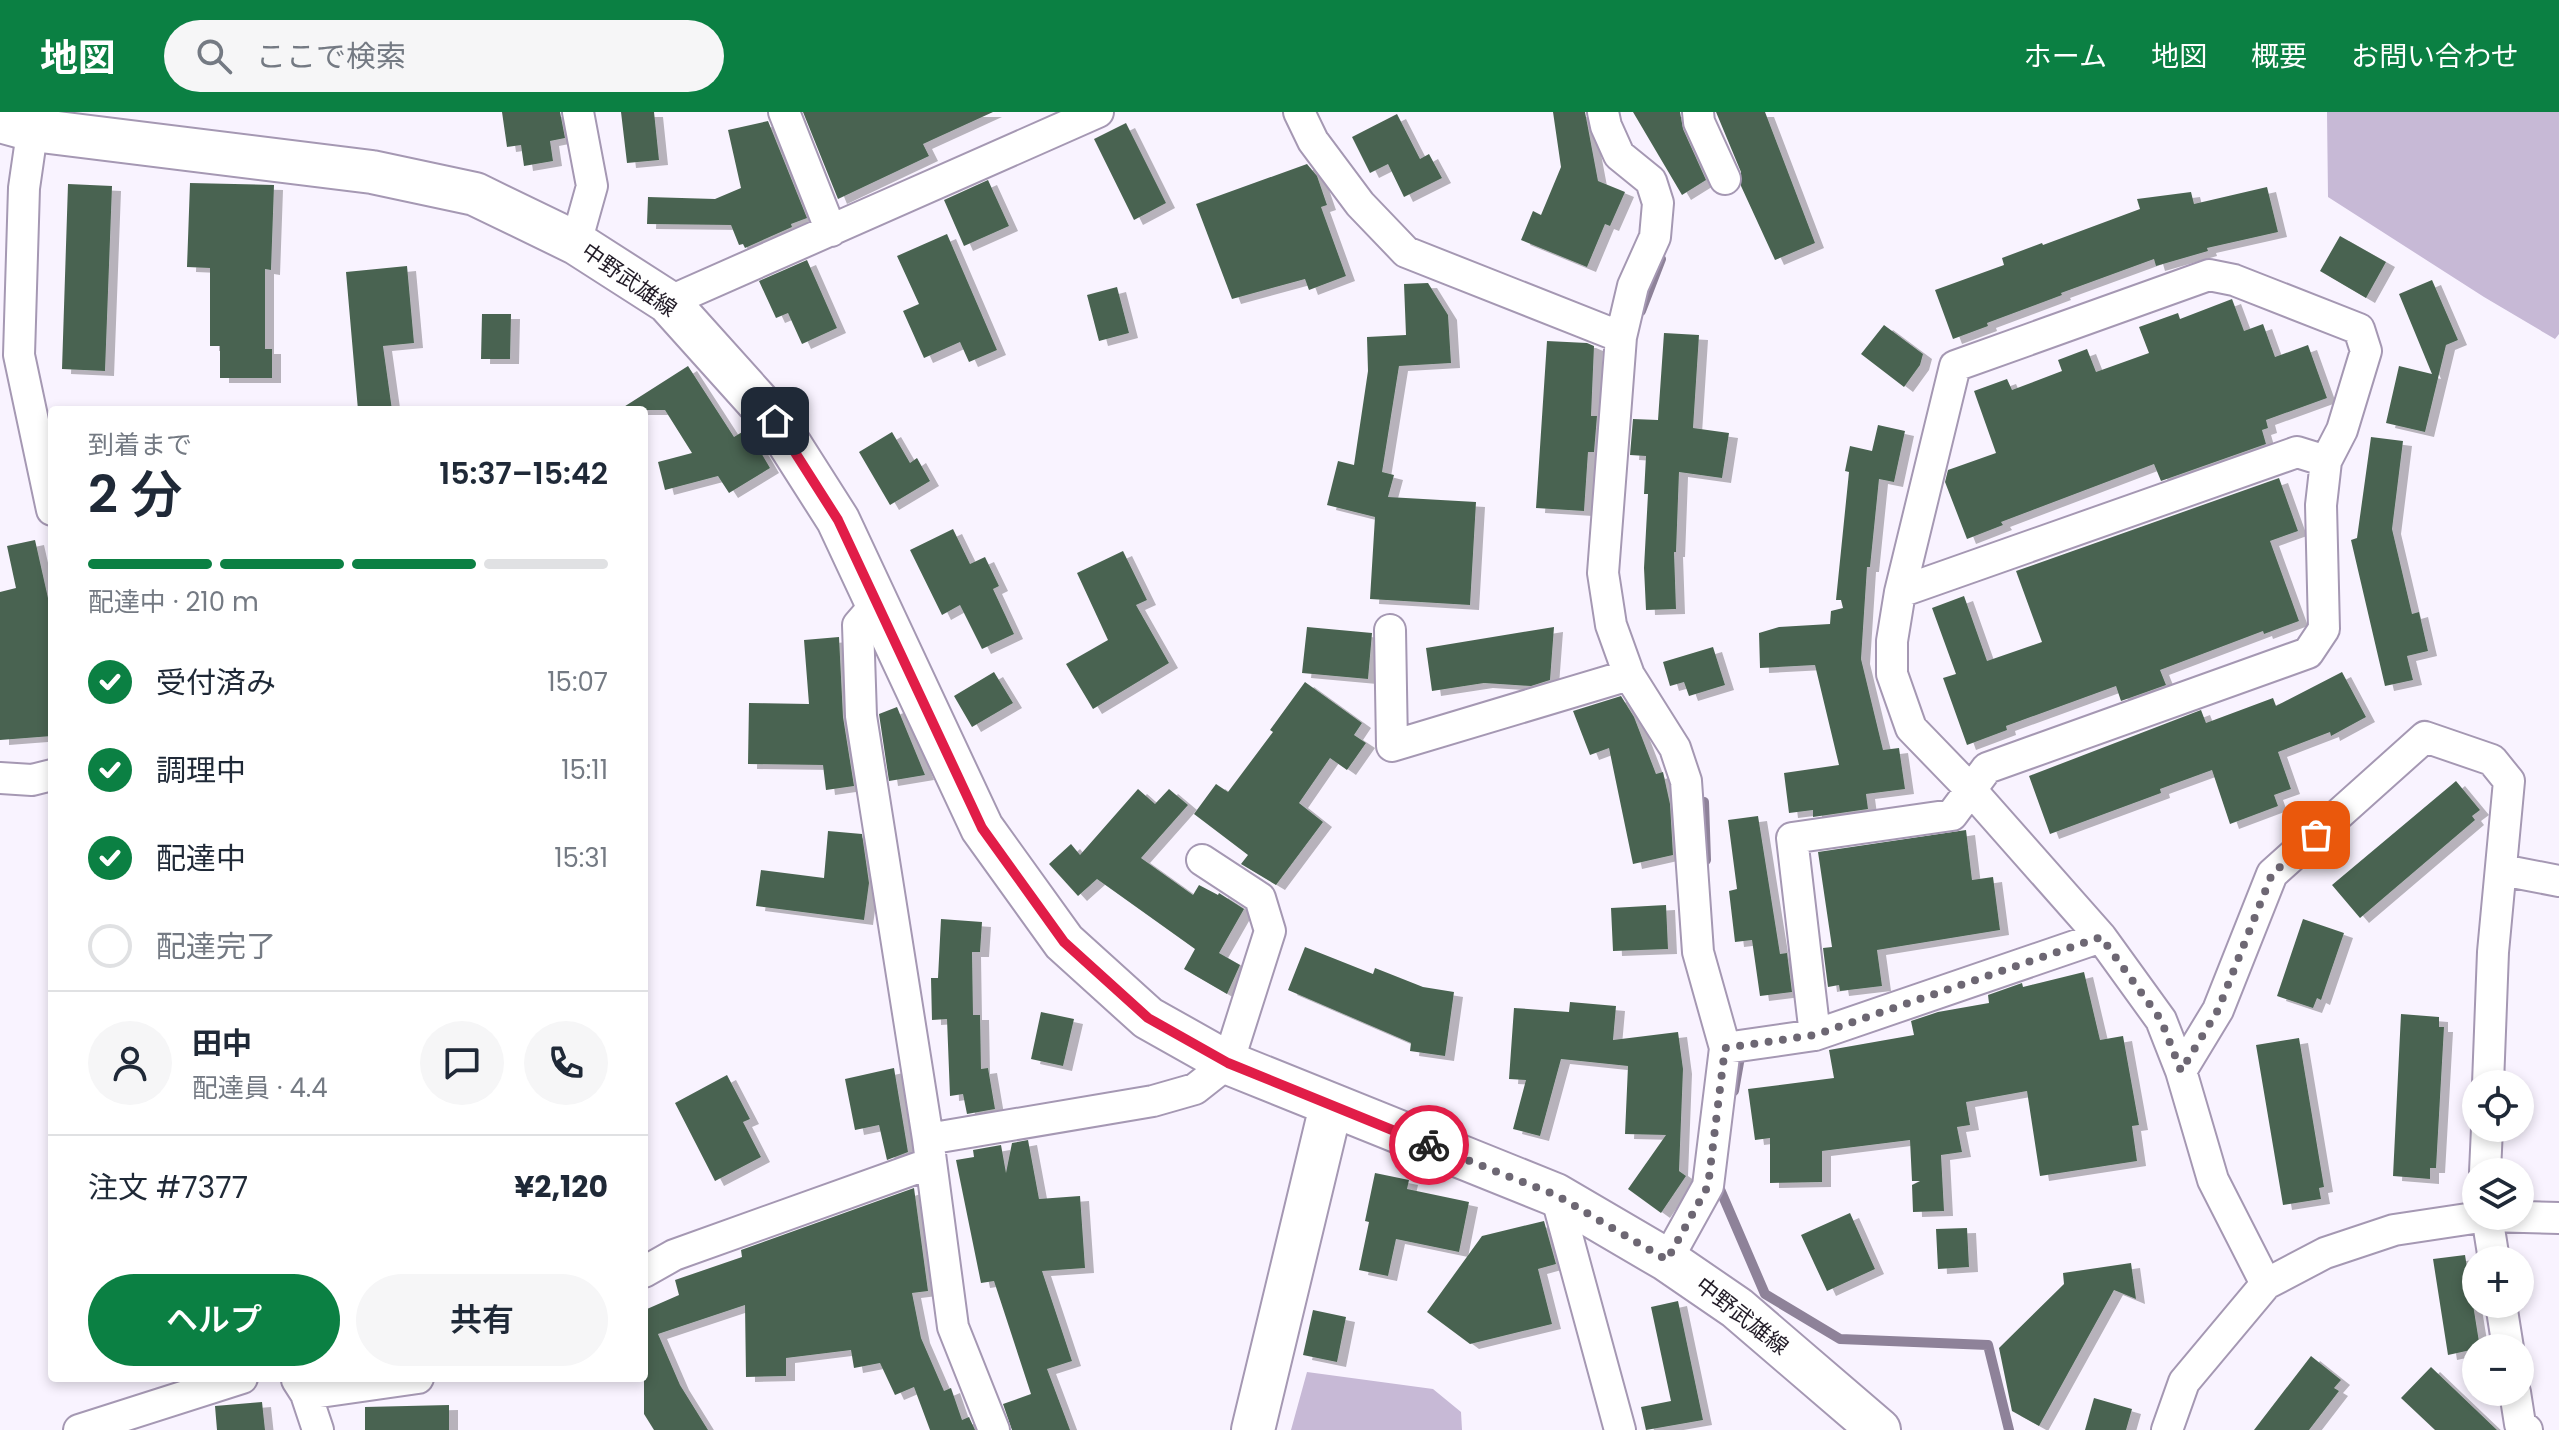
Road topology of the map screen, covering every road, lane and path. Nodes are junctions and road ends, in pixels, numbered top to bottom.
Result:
1 (578, 112) edge
2 (784, 112) edge
3 (1098, 112) edge
4 (1299, 112) edge
5 (1603, 112) edge
6 (1698, 112) edge
7 (23, 121) edge
8 (1052, 121) edge
9 (1725, 179) dead end
10 (831, 231) junction
11 (576, 243) junction
12 (668, 302) junction
13 (1621, 337) junction
14 (2326, 461) junction
15 (48, 491) edge
16 (1900, 592) junction
17 (877, 603) junction
18 (1390, 630) dead end
19 (1629, 675) junction
20 (48, 776) edge
21 (0, 778) edge
22 (1971, 790) junction
23 (1202, 860) dead end
24 (2502, 870) junction
25 (2559, 881) edge
26 (2101, 937) junction
27 (1815, 1035) junction
28 (1725, 1048) junction
29 (1228, 1063) junction
30 (2489, 1070) edge
31 (2181, 1071) junction
32 (1331, 1106) junction
33 (929, 1151) junction
34 (1556, 1195) junction
35 (2534, 1217) edge
36 (2559, 1218) edge
37 (2462, 1220) edge
38 (1667, 1260) junction
39 (648, 1270) edge
40 (2266, 1284) junction
41 (229, 1382) edge
42 (360, 1382) edge
43 (301, 1386) edge
44 (2517, 1406) edge
45 (79, 1430) edge
46 (318, 1430) edge
47 (994, 1430) edge
48 (1253, 1430) edge
49 (1620, 1430) edge
50 (1879, 1430) edge
51 (2167, 1430) edge
52 (2527, 1430) edge

1 - 11 street
2 - 10 street
3 - 8 street
4 - 13 street
5 - 13 street
6 - 9 street
7 - 11 main road, 中野武雄線
7 - 15 street
8 - 10 street
10 - 12 street
11 - 12 main road, 中野武雄線
12 - 17 main road, 中野武雄線
13 - 19 street
14 - 16 street
14 - 16 street
14 - 22 street
16 - 22 street
17 - 29 main road, 中野武雄線
17 - 33 street
18 - 19 street
19 - 28 street
20 - 21 street
22 - 26 street
22 - 27 street
23 - 29 street
24 - 25 street
24 - 30 street
24 - 31 street
26 - 27 street
26 - 31 street
27 - 28 street
28 - 38 street
29 - 32 main road, 中野武雄線
29 - 33 street
31 - 40 street
32 - 34 main road, 中野武雄線
32 - 48 main road
33 - 39 street
33 - 47 street
34 - 38 main road, 中野武雄線
34 - 49 street
35 - 36 street
37 - 40 street
38 - 50 main road, 中野武雄線
40 - 51 street
41 - 45 street
42 - 43 street
43 - 46 street
44 - 52 street

